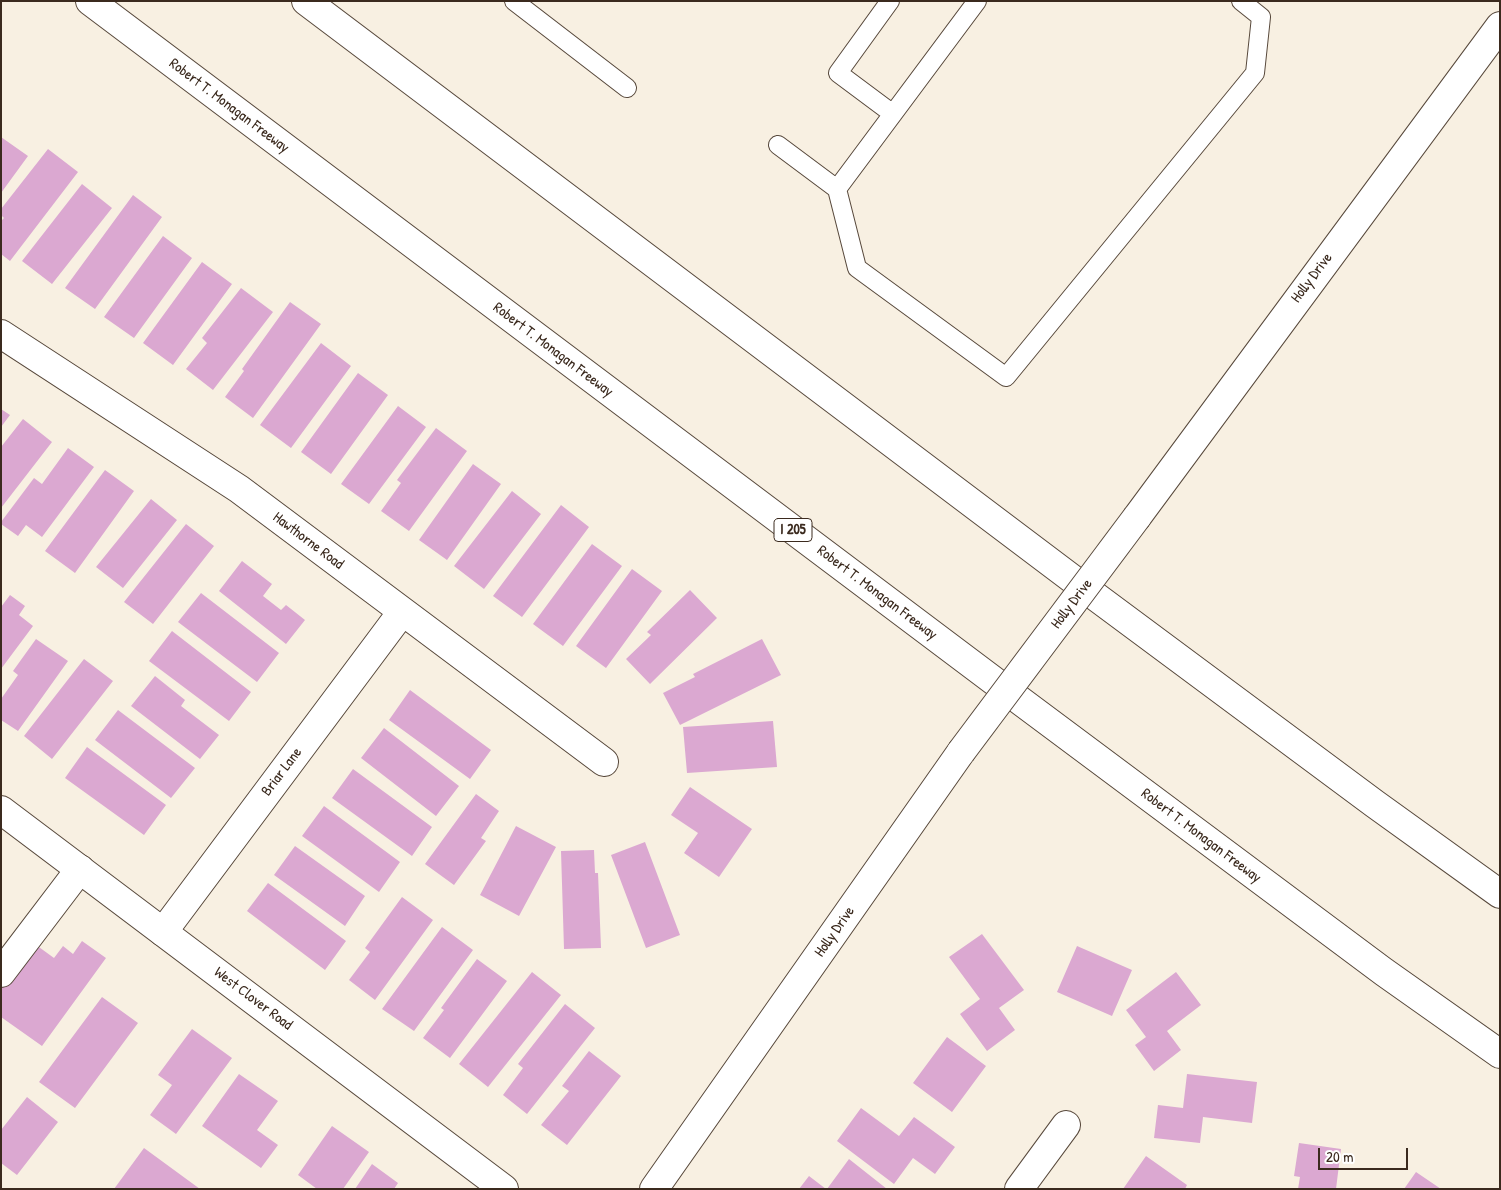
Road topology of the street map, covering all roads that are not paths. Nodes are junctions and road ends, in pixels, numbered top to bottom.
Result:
1 (90, 1) edge
2 (306, 1) edge
3 (514, 1) edge
4 (890, 1) edge
5 (977, 1) edge
6 (1241, 1) edge
7 (1500, 26) edge
8 (627, 88) dead end
9 (893, 114) junction
10 (778, 145) dead end
11 (837, 190) junction
12 (1, 334) edge
13 (402, 612) junction
14 (604, 762) dead end
15 (1, 810) edge
16 (80, 869) junction
17 (1500, 894) edge
18 (163, 932) junction
19 (1, 973) edge
20 (1500, 1054) edge
21 (1066, 1125) dead end
22 (504, 1189) edge
23 (654, 1189) edge
24 (1019, 1189) edge

1 - 20 main road, Robert T. Monagan Freeway / I 205
2 - 17 main road
3 - 8 lane
4 - 9 lane
5 - 9 lane
6 - 11 lane
7 - 23 main road, Holly Drive, bridge
9 - 11 lane
10 - 11 lane
12 - 13 main road, Hawthorne Road
13 - 14 main road, Hawthorne Road
13 - 18 main road, Briar Lane
15 - 16 main road, West Clover Road
16 - 18 main road, West Clover Road
16 - 19 main road
18 - 22 main road, West Clover Road
21 - 24 main road

